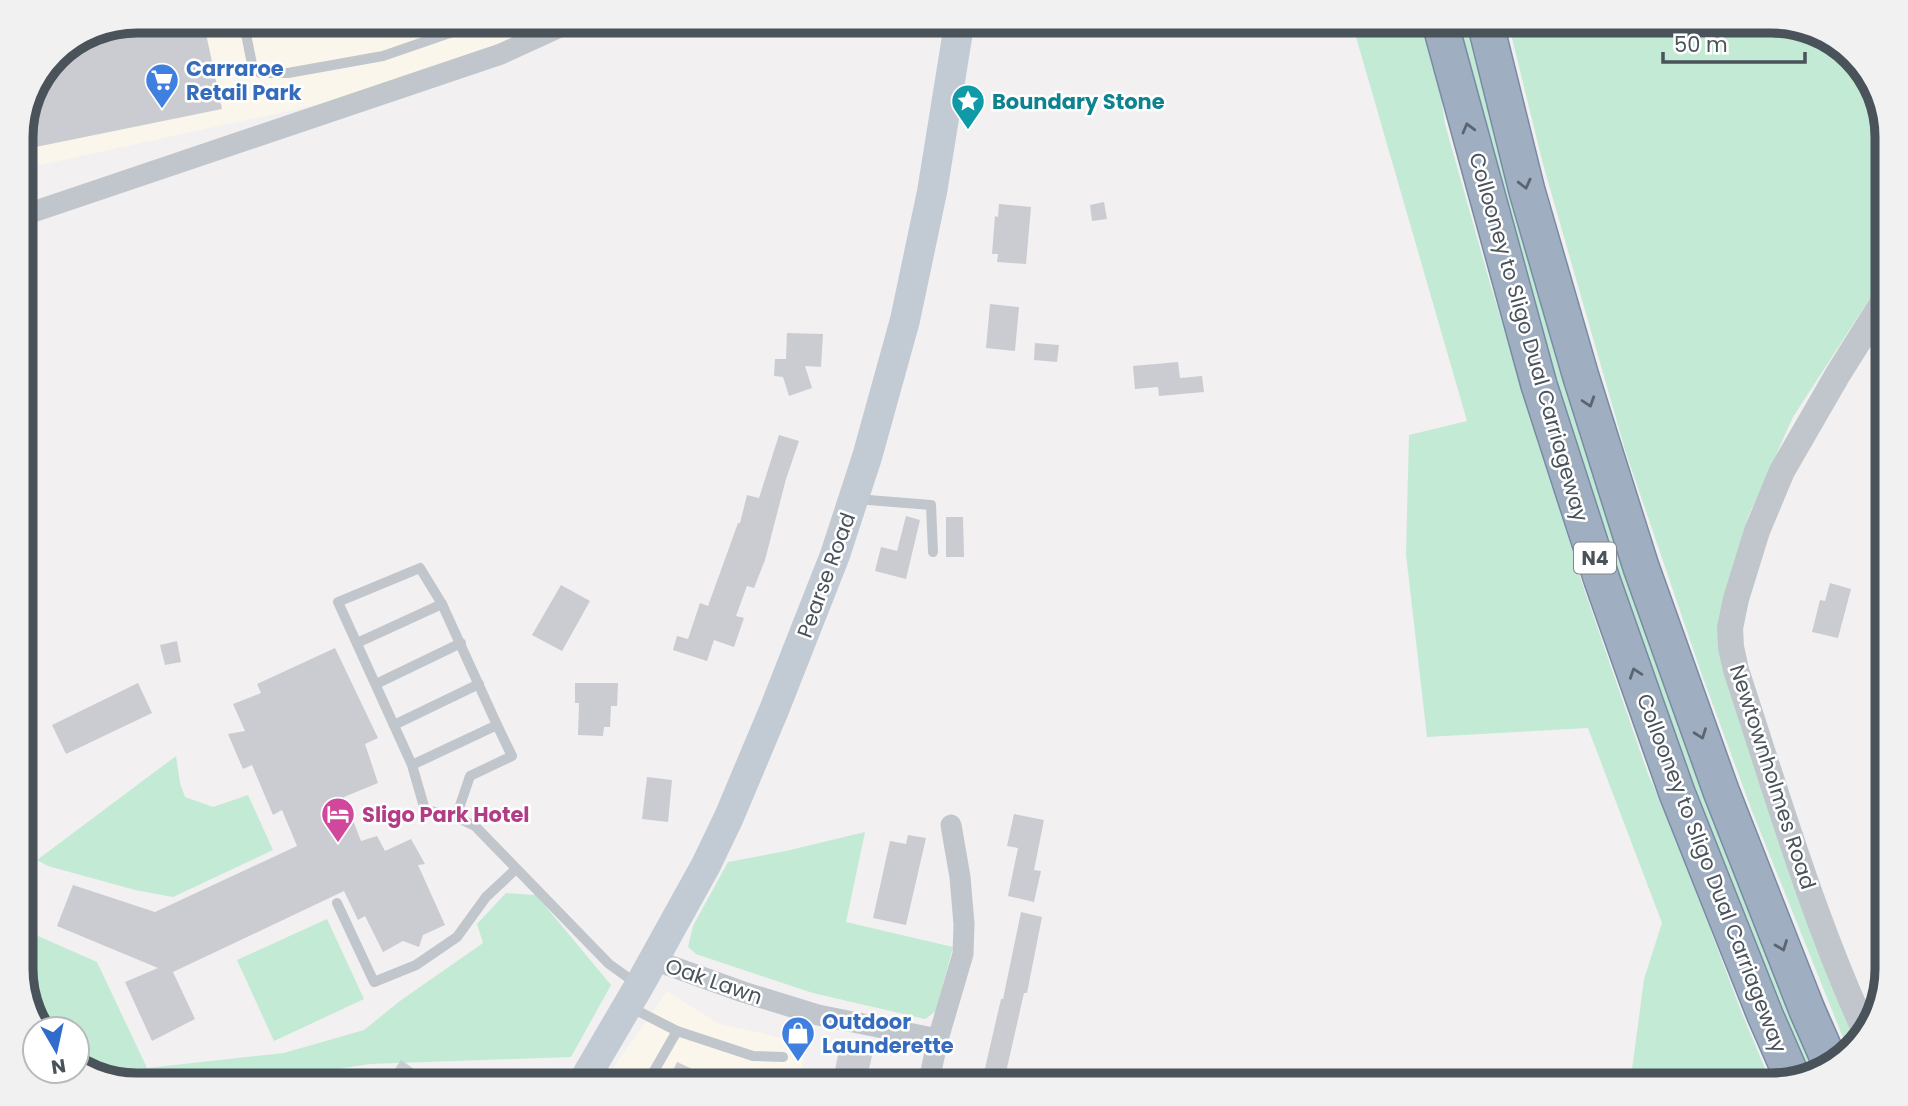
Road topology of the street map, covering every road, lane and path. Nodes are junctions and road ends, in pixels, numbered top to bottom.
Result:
1 (246, 33) edge
2 (447, 33) edge
3 (547, 33) edge
4 (958, 33) edge
5 (1443, 33) edge
6 (1488, 33) edge
7 (33, 212) edge
8 (1875, 315) edge
9 (854, 498) junction
10 (933, 552) dead end
11 (442, 604) junction
12 (357, 643) junction
13 (461, 643) junction
14 (376, 684) junction
15 (479, 684) junction
16 (498, 724) junction
17 (394, 725) junction
18 (412, 765) junction
19 (456, 817) junction
20 (951, 825) dead end
21 (516, 869) junction
22 (337, 903) dead end
23 (654, 960) junction
24 (633, 996) junction
25 (1861, 1021) edge
26 (677, 1031) junction
27 (938, 1039) junction
28 (1827, 1056) edge
29 (783, 1057) dead end
30 (1789, 1071) edge
31 (588, 1073) edge
32 (653, 1073) edge
33 (931, 1073) edge

1 - 2 lane
3 - 7 street
4 - 9 main road, Pearse Road
30 -> 5 highway, Collooney to Sligo Dual Carriageway / N4
6 -> 28 highway, Collooney to Sligo Dual Carriageway / N4
8 - 25 street, Newtownholmes Road
9 - 10 lane
9 - 23 main road, Pearse Road
11 - 12 lane
11 - 12 lane
11 - 13 lane
12 - 14 lane
13 - 14 lane
13 - 15 lane
14 - 17 lane
15 - 16 lane
15 - 17 lane
16 - 18 lane
16 - 19 lane
17 - 18 lane
18 - 19 lane
19 - 21 lane
20 - 27 street
21 - 22 lane
21 - 24 lane
23 - 24 main road, Pearse Road
23 - 27 street, Oak Lawn
24 - 26 lane
24 - 31 main road, Pearse Road
26 - 29 lane
26 - 32 lane
27 - 33 street

